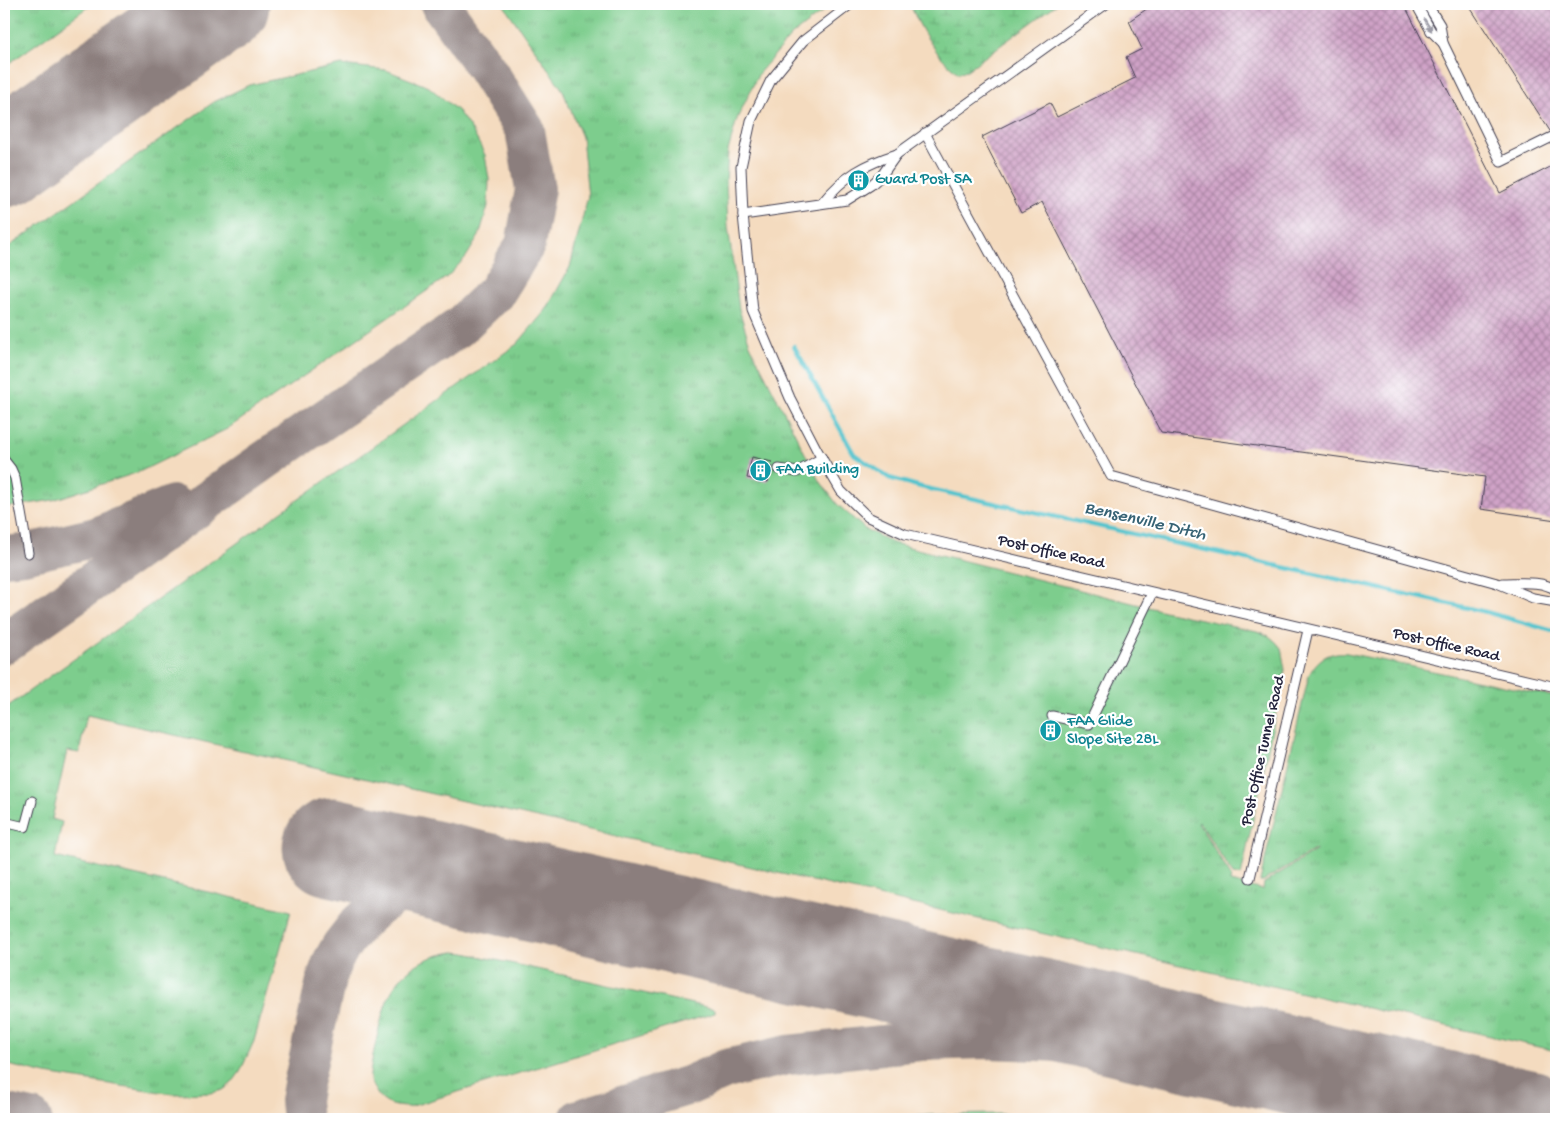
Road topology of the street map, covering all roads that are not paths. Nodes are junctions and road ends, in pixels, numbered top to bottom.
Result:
1 (851, 4) edge
2 (1106, 4) edge
3 (1416, 4) edge
4 (1427, 4) edge
5 (1443, 43) junction
6 (926, 133) junction
7 (1556, 135) edge
8 (897, 154) junction
9 (822, 202) junction
10 (743, 215) junction
11 (822, 458) junction
12 (4, 460) edge
13 (779, 469) dead end
14 (28, 553) dead end
15 (1497, 583) junction
16 (1556, 590) edge
17 (1152, 593) junction
18 (1553, 602) edge
19 (1308, 630) junction
20 (1556, 687) edge
21 (1052, 716) dead end
22 (32, 801) dead end
23 (4, 822) edge
24 (1250, 878) dead end

1 - 10 lane, Post Office Road
2 - 6 lane
3 -> 5 lane
4 - 5 lane
5 - 7 lane
6 - 8 lane
6 - 15 lane
8 - 9 lane
8 - 9 lane
9 - 10 lane
10 - 11 lane, Post Office Road
11 - 13 lane
11 - 17 lane, Post Office Road
12 - 14 lane
15 - 16 lane
15 - 18 lane
17 - 19 lane, Post Office Road
17 - 21 lane
19 - 20 lane, Post Office Road
19 - 24 lane, Post Office Tunnel Road
22 - 23 lane

